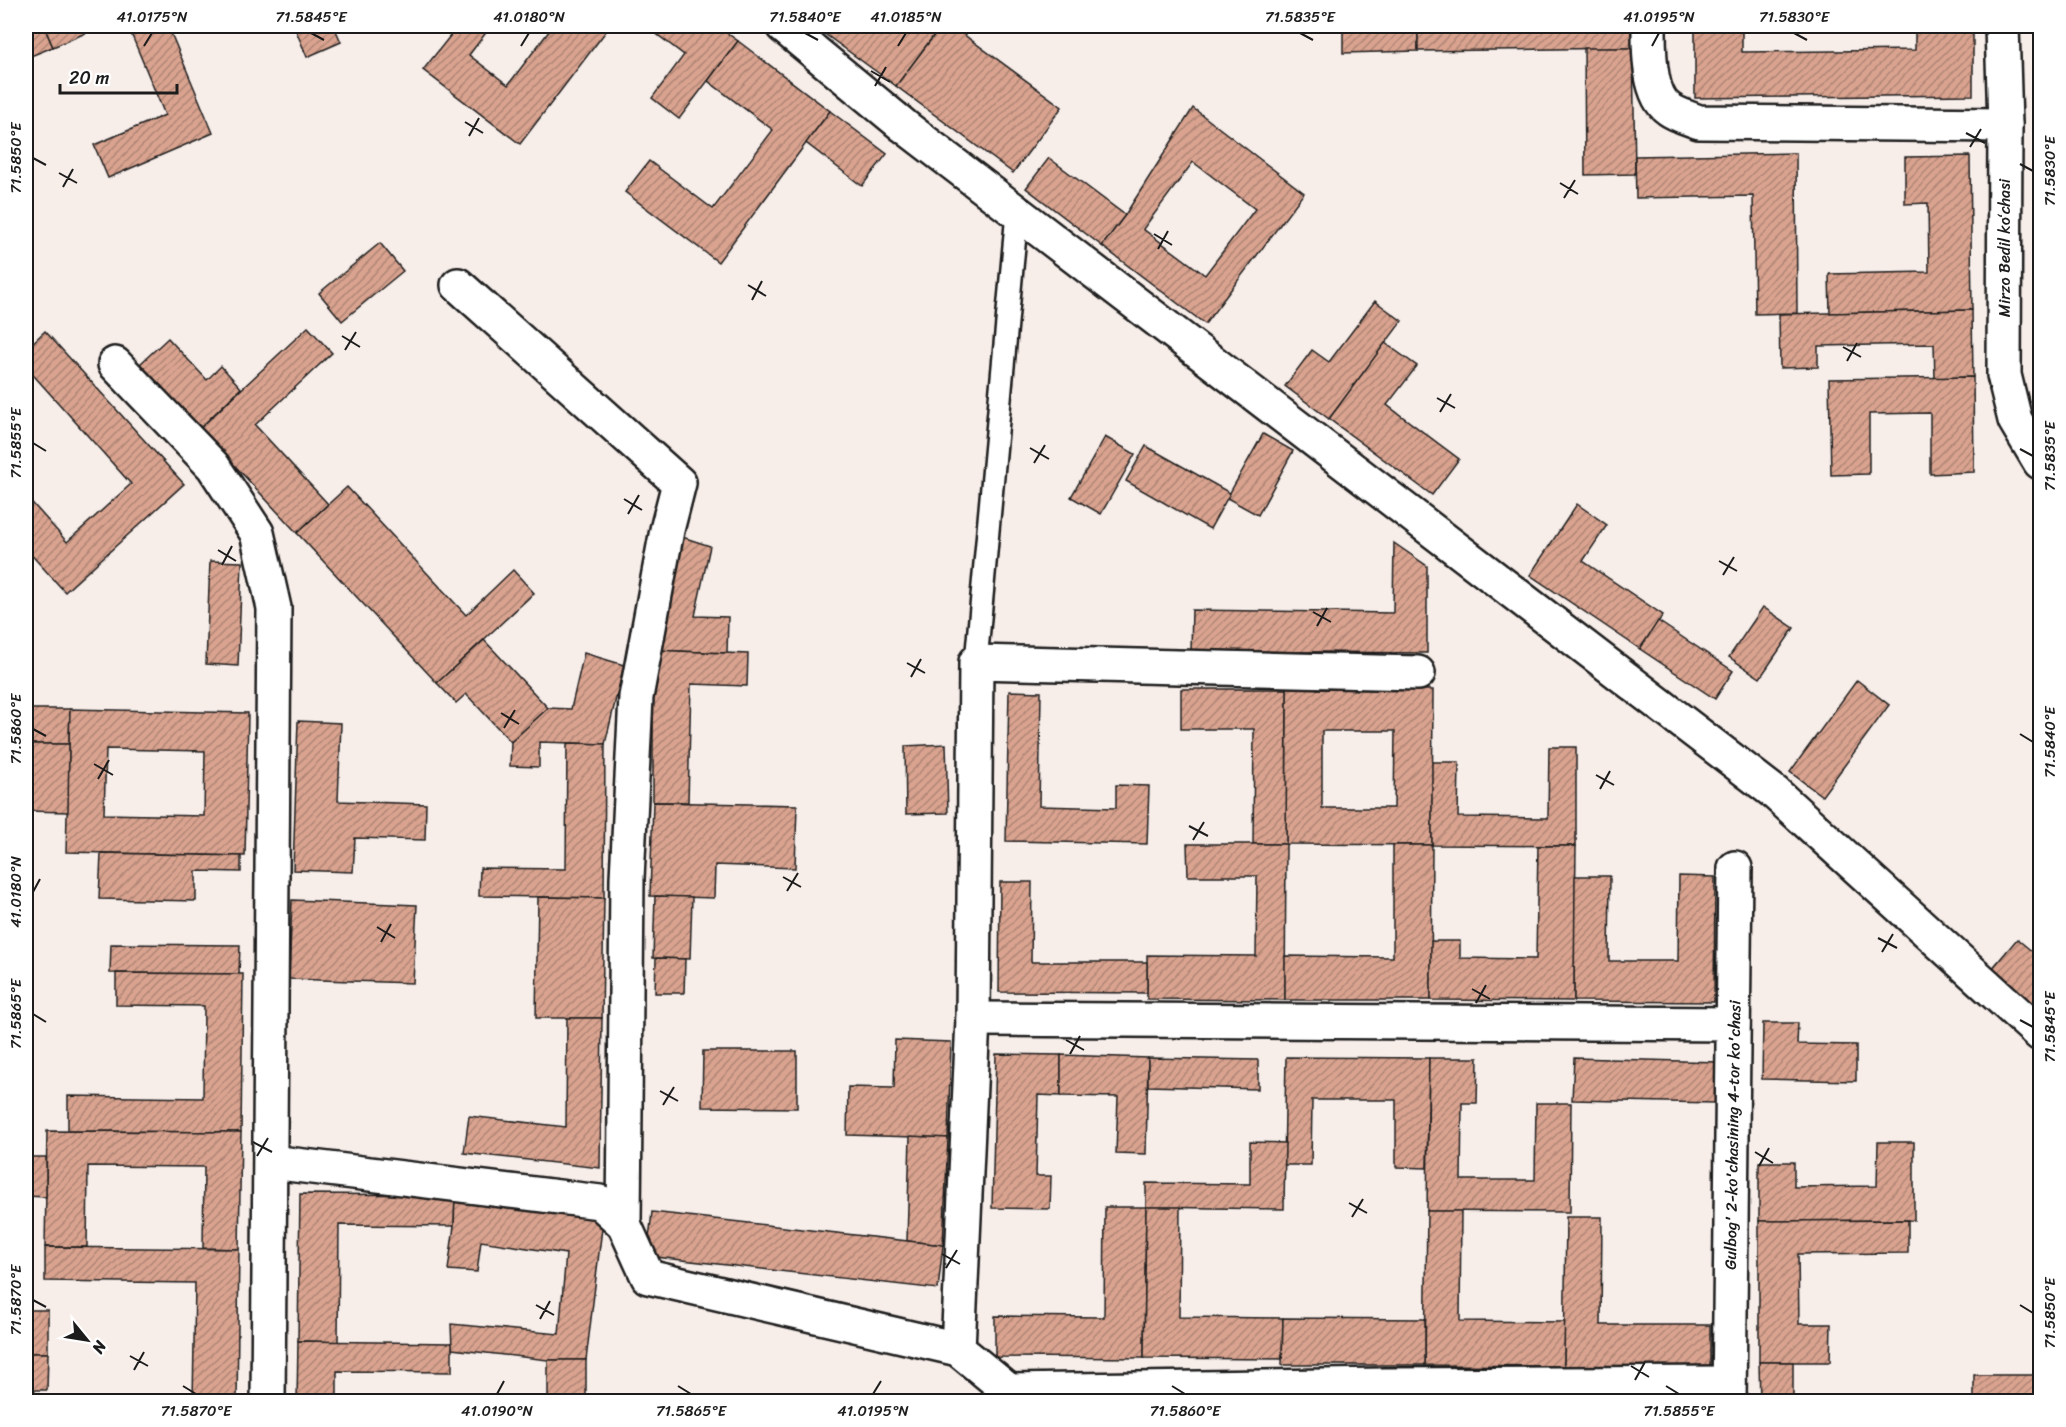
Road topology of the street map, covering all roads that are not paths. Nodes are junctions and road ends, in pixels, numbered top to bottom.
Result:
1 (783, 26) edge
2 (1648, 26) edge
3 (2002, 26) edge
4 (2005, 126) junction
5 (1017, 213) junction
6 (458, 285) dead end
7 (115, 364) dead end
8 (2040, 462) edge
9 (976, 662) junction
10 (1418, 673) dead end
11 (1735, 868) dead end
12 (973, 1019) junction
13 (1734, 1024) junction
14 (2040, 1034) edge
15 (271, 1162) junction
16 (624, 1224) junction
17 (958, 1349) junction
18 (1729, 1392) edge
19 (1384, 1393) edge
20 (1009, 1396) edge
21 (268, 1401) edge

1 - 5 street
2 - 4 street
3 - 4 street, Mirzo Bedil koʻchasi
4 - 8 street, Mirzo Bedil koʻchasi
5 - 9 lane
5 - 14 street
6 - 16 street
7 - 15 street
9 - 10 street
9 - 12 street
11 - 13 street, Gulbog' 2-ko'chasining 4-tor ko'chasi
12 - 13 street
12 - 17 street
13 - 18 street, Gulbog' 2-ko'chasining 4-tor ko'chasi
15 - 16 street
15 - 21 street
16 - 17 street
17 - 20 street
18 - 19 street
19 - 20 street

